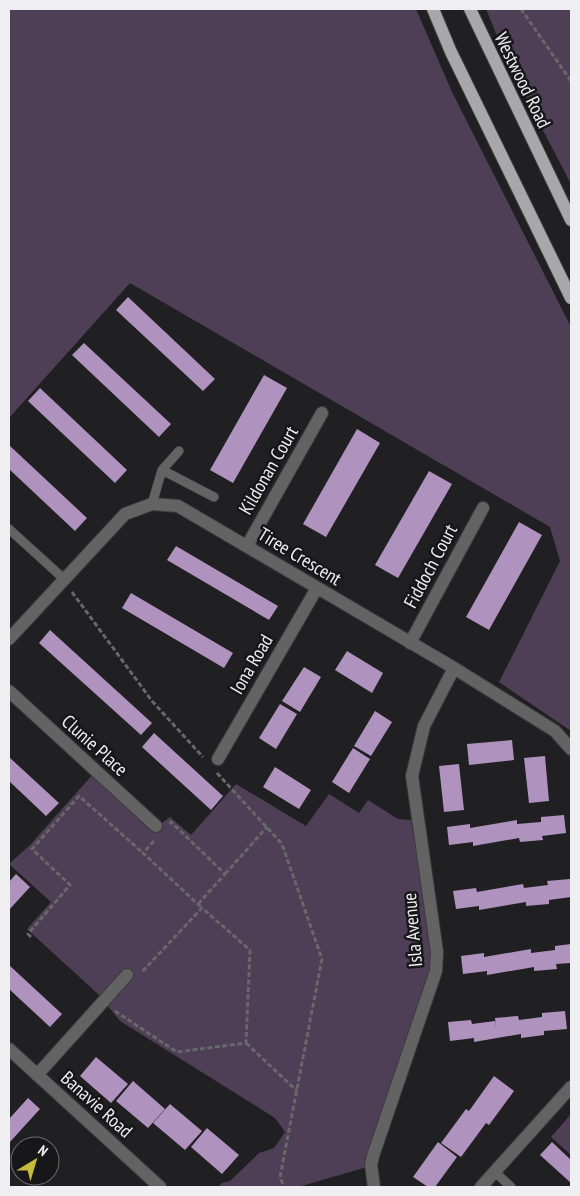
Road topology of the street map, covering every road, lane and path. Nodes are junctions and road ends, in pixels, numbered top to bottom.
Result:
1 (433, 9) edge
2 (470, 9) edge
3 (520, 9) edge
4 (571, 81) edge
5 (571, 220) edge
6 (571, 298) edge
7 (322, 413) dead end
8 (179, 451) dead end
9 (162, 470) junction
10 (214, 497) dead end
11 (152, 504) junction
12 (483, 508) dead end
13 (9, 529) edge
14 (247, 546) junction
15 (64, 579) junction
16 (317, 588) junction
17 (9, 640) edge
18 (410, 643) junction
19 (454, 668) junction
20 (9, 691) edge
21 (571, 749) edge
22 (212, 762) junction
23 (267, 827) junction
24 (159, 828) junction
25 (143, 853) junction
26 (224, 874) junction
27 (198, 904) junction
28 (202, 908) junction
29 (31, 937) dead end
30 (127, 975) joint
31 (105, 999) junction
32 (246, 1043) junction
33 (9, 1049) edge
34 (36, 1075) junction
35 (571, 1088) edge
36 (297, 1091) junction
37 (495, 1172) junction
38 (160, 1187) edge
39 (284, 1187) edge
40 (374, 1187) edge
41 (481, 1187) edge
42 (512, 1187) edge

1 - 6 main road
2 - 5 main road, Westwood Road
3 - 4 path
7 - 14 street, Kildonan Court
8 - 9 lane
9 - 10 lane
9 - 11 lane
11 - 14 street, Tiree Crescent
11 - 15 street, Tiree Crescent
12 - 18 street, Fiddoch Court
13 - 15 lane
14 - 16 street, Tiree Crescent
15 - 17 street, Tiree Crescent
15 - 22 path
16 - 18 street, Tiree Crescent
16 - 22 street, Iona Road
18 - 19 street, Tiree Crescent
19 - 21 street, Tiree Crescent
19 - 40 street, Isla Avenue
20 - 24 street, Clunie Place
22 - 23 path
23 - 26 path
23 - 36 path
24 - 25 path
24 - 26 path
25 - 27 path
25 - 29 path
26 - 27 path
27 - 28 path
28 - 30 path
28 - 32 path
30 - 31 street
31 - 32 path
31 - 34 street
32 - 36 path
33 - 34 street, Banavie Road
34 - 38 street, Banavie Road
35 - 37 street
36 - 39 path
37 - 41 street
37 - 42 lane

